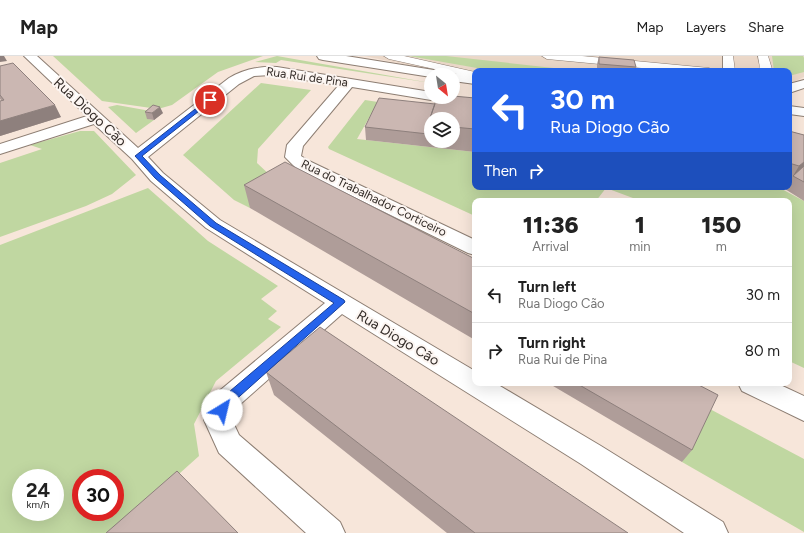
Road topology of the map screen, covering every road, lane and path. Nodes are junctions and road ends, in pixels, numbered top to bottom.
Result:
1 (323, 56) edge
2 (389, 56) edge
3 (547, 56) edge
4 (692, 56) edge
5 (728, 56) edge
6 (763, 56) edge
7 (30, 62) edge
8 (672, 68) edge
9 (693, 68) edge
10 (729, 68) edge
11 (766, 68) edge
12 (424, 72) edge
13 (472, 74) edge
14 (460, 78) edge
15 (472, 80) edge
16 (348, 83) junction
17 (804, 85) edge
18 (792, 88) edge
19 (804, 93) edge
20 (424, 95) edge
21 (792, 110) edge
22 (804, 112) edge
23 (97, 118) junction
24 (0, 149) edge
25 (138, 156) junction
26 (472, 247) edge
27 (341, 302) junction
28 (472, 382) edge
29 (478, 386) edge
30 (757, 386) edge
31 (804, 409) edge
32 (329, 533) edge
33 (712, 533) edge

1 - 12 street
2 - 13 lane
3 - 8 lane
4 - 9 lane
5 - 10 lane
6 - 11 lane
7 - 23 street, Rua Diogo Cão
14 - 15 street
16 - 20 street, Rua Rui de Pina
16 - 25 street, Rua Rui de Pina
16 - 26 street, Rua do Trabalhador Corticeiro
17 - 18 street
17 - 19 street
21 - 22 street
23 - 24 street
23 - 25 street, Rua Diogo Cão
25 - 27 street, Rua Diogo Cão
27 - 28 street, Rua Diogo Cão
27 - 32 street
29 - 33 street, Rua Diogo Cão
30 - 31 street

